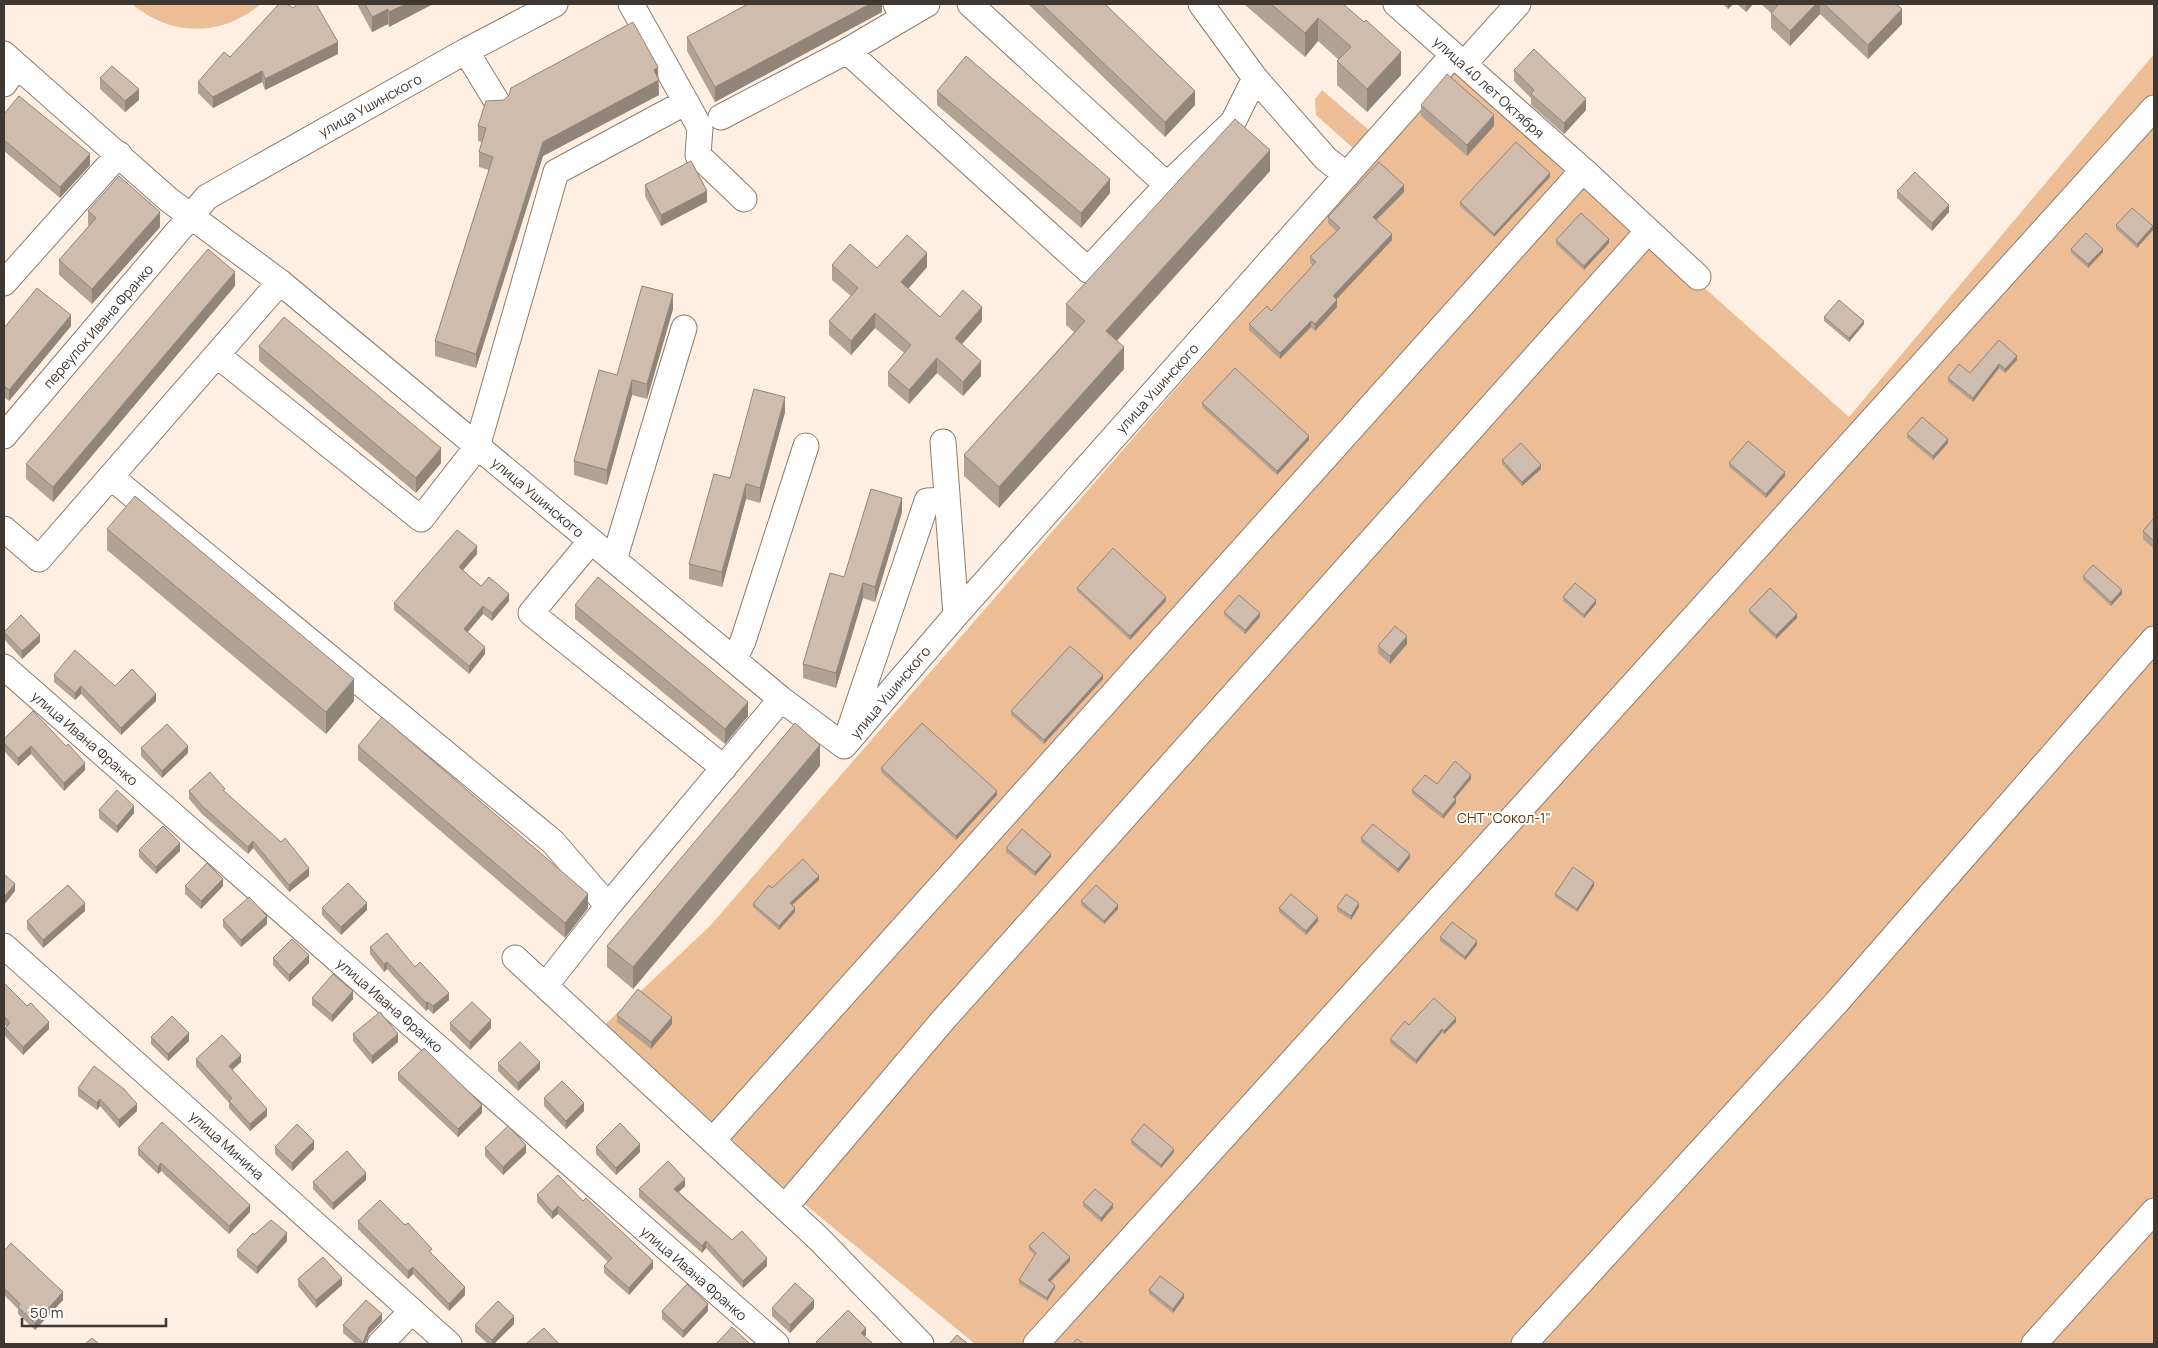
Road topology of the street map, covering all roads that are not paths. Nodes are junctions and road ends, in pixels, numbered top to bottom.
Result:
1 (555, 4) edge
2 (631, 4) edge
3 (927, 4) edge
4 (970, 4) edge
5 (1201, 4) edge
6 (1396, 4) edge
7 (1518, 4) edge
8 (900, 11) edge
9 (466, 51) junction
10 (847, 51) junction
11 (1459, 60) junction
12 (8, 68) edge
13 (1254, 78) junction
14 (497, 102) edge
15 (686, 102) junction
16 (2154, 108) edge
17 (721, 117) dead end
18 (119, 154) junction
19 (1582, 170) junction
20 (1347, 175) junction
21 (1167, 185) junction
22 (744, 199) dead end
23 (193, 216) junction
24 (1648, 231) junction
25 (1698, 278) dead end
26 (280, 282) junction
27 (4, 283) edge
28 (684, 328) dead end
29 (217, 355) junction
30 (4, 436) edge
31 (943, 442) dead end
32 (806, 446) dead end
33 (477, 447) junction
34 (111, 477) junction
35 (947, 500) junction
36 (4, 529) edge
37 (591, 542) junction
38 (614, 560) junction
39 (956, 614) junction
40 (2154, 639) edge
41 (734, 660) junction
42 (4, 667) edge
43 (781, 700) junction
44 (844, 746) junction
45 (724, 768) junction
46 (608, 906) junction
47 (4, 946) edge
48 (514, 958) dead end
49 (545, 986) junction
50 (713, 1140) junction
51 (785, 1207) junction
52 (2154, 1211) edge
53 (412, 1311) junction
54 (380, 1344) edge
55 (450, 1344) edge
56 (776, 1344) edge
57 (921, 1344) edge
58 (1036, 1344) edge
59 (1524, 1344) edge
60 (2034, 1344) edge

1 - 9 street, улица Ушинского
2 - 15 street
3 - 8 street
4 - 21 street
5 - 13 street
6 - 11 street, улица 40 лет Октября
7 - 11 street, улица Ушинского
8 - 10 street
9 - 14 street
9 - 23 street, улица Ушинского
10 - 17 street
10 - 21 street
11 - 19 street, улица 40 лет Октября
11 - 20 street, улица Ушинского
12 - 18 street, улица Ушинского
13 - 20 street
13 - 21 street
15 - 22 street
15 - 33 street
16 - 58 street
18 - 23 street, улица Ушинского
18 - 27 street
19 - 24 street, улица 40 лет Октября
19 - 50 street
20 - 39 street, улица Ушинского
23 - 26 street, улица Ушинского
23 - 30 street, переулок Ивана Франко
24 - 25 street, улица 40 лет Октября
24 - 51 street
26 - 29 street
26 - 33 street, улица Ушинского
28 - 38 street
29 - 33 street
29 - 34 street
31 - 35 street
32 - 41 street
33 - 37 street, улица Ушинского
34 - 36 street
34 - 46 street
35 - 39 street
35 - 44 street
37 - 38 street, улица Ушинского
37 - 45 street
38 - 41 street, улица Ушинского
39 - 44 street, улица Ушинского
40 - 59 street
41 - 43 street, улица Ушинского
42 - 56 street, улица Ивана Франко
43 - 44 street, улица Ушинского
43 - 45 street
45 - 46 street
46 - 49 street
47 - 53 street, улица Минина
48 - 49 street
49 - 50 street
50 - 51 street
51 - 57 street
52 - 60 street
53 - 54 street
53 - 55 street, улица Минина

